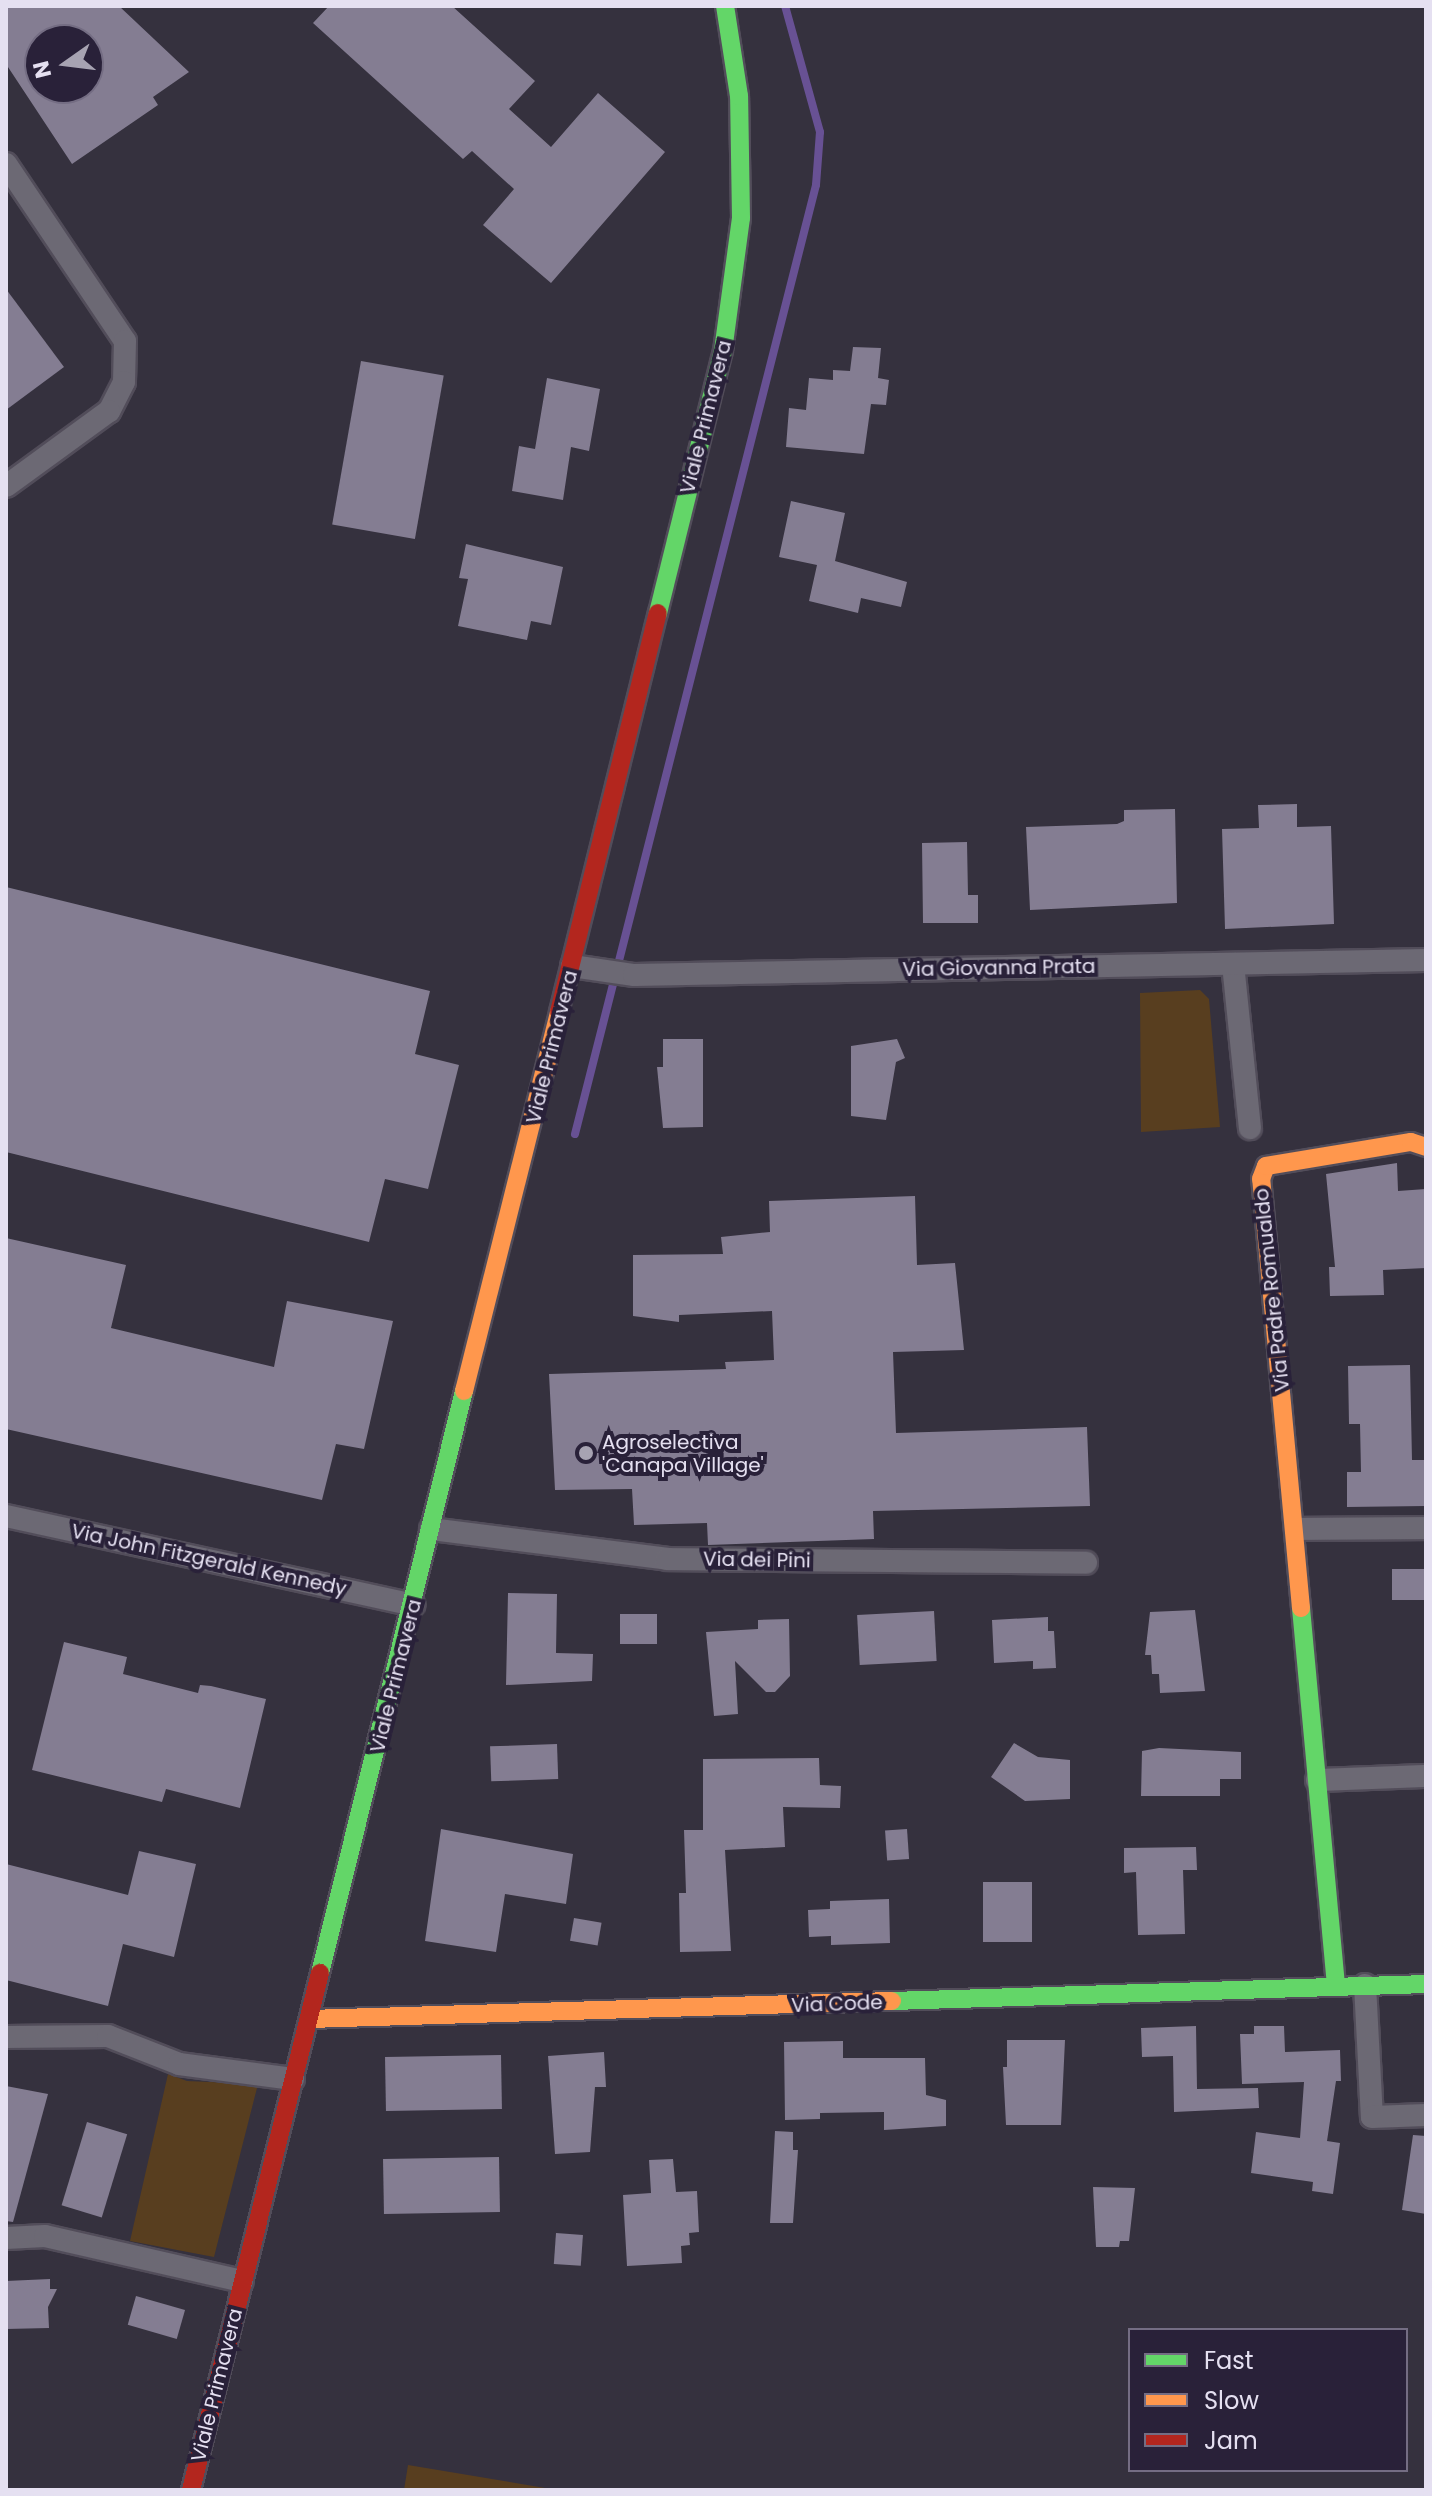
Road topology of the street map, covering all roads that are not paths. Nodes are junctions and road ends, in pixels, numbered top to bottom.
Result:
1 (725, 6) edge
2 (6, 164) edge
3 (6, 486) edge
4 (1426, 960) edge
5 (1233, 964) junction
6 (580, 968) junction
7 (1250, 1128) dead end
8 (1426, 1147) edge
9 (6, 1516) edge
10 (1426, 1528) edge
11 (431, 1529) junction
12 (1296, 1529) junction
13 (1086, 1563) dead end
14 (413, 1605) junction
15 (1426, 1776) edge
16 (1317, 1780) junction
17 (1426, 1984) edge
18 (1336, 1985) junction
19 (1365, 1985) junction
20 (309, 2019) junction
21 (6, 2037) edge
22 (293, 2079) junction
23 (1426, 2115) edge
24 (6, 2238) edge
25 (242, 2281) junction
26 (191, 2490) edge

1 - 6 main road, Viale Primavera
2 - 3 street
4 - 5 street, Via Giovanna Prata
5 - 6 street, Via Giovanna Prata
5 - 7 street
6 - 11 main road, Viale Primavera
8 - 12 main road, Via Padre Romualdo
9 - 14 street, Via John Fitzgerald Kennedy
10 - 12 street
11 - 13 street, Via dei Pini
11 - 14 main road, Viale Primavera
12 - 16 main road, Via Padre Romualdo
14 - 20 main road, Viale Primavera
15 - 16 street
16 - 18 main road, Via Padre Romualdo
17 - 19 main road, Via Code
18 - 19 main road, Via Code
18 - 20 main road, Via Code
19 - 23 street
20 - 22 main road, Viale Primavera
21 - 22 street
22 - 25 main road, Viale Primavera
24 - 25 street, Viale Primavera
25 - 26 main road, Viale Primavera

